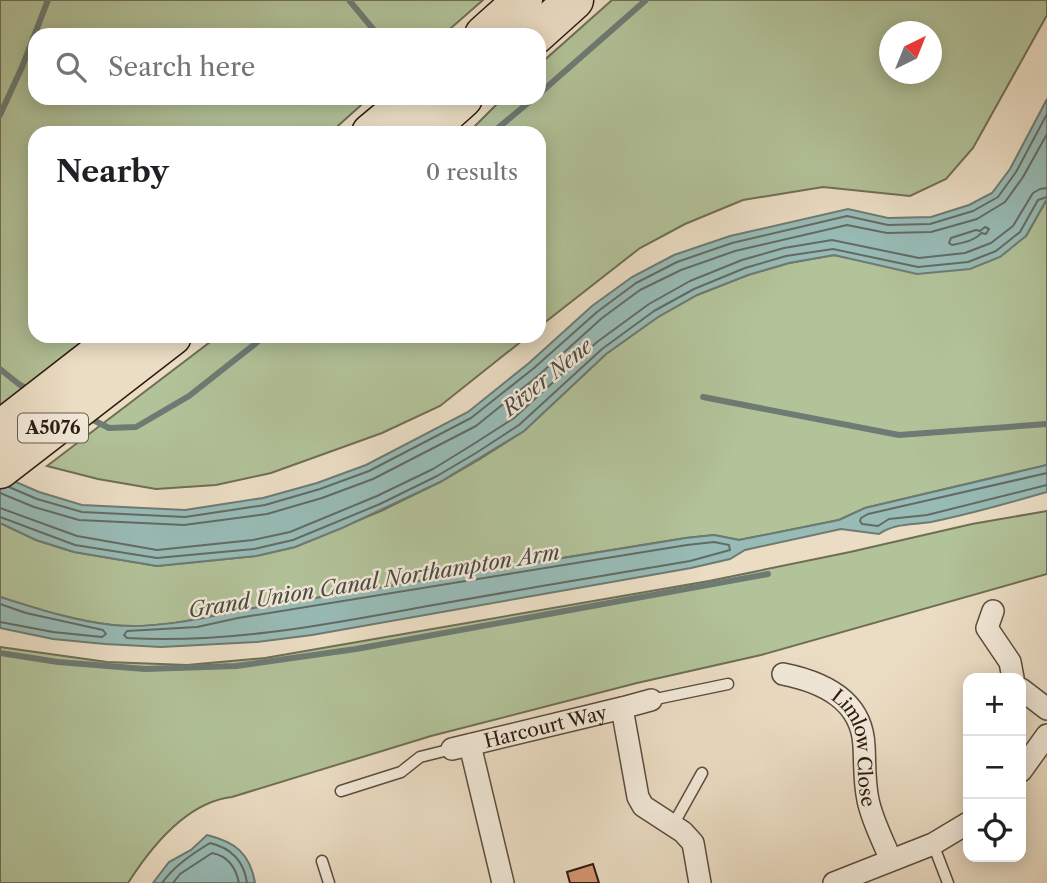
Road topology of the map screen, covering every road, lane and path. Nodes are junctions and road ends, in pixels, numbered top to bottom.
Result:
1 (523, 0) edge
2 (574, 0) edge
3 (492, 28) edge
4 (543, 28) edge
5 (405, 105) edge
6 (455, 105) edge
7 (379, 126) edge
8 (432, 126) edge
9 (116, 343) edge
10 (158, 343) edge
11 (95, 375) junction
12 (0, 430) edge
13 (0, 469) edge
14 (993, 611) dead end
15 (1012, 673) edge
16 (783, 674) dead end
17 (728, 684) dead end
18 (1026, 693) edge
19 (651, 700) joint
20 (622, 708) junction
21 (1047, 709) edge
22 (1047, 735) edge
23 (461, 747) junction
24 (1026, 764) edge
25 (702, 773) dead end
26 (341, 791) dead end
27 (673, 825) junction
28 (963, 826) edge
29 (933, 844) junction
30 (891, 860) junction
31 (322, 861) dead end
32 (329, 883) edge
33 (503, 883) edge
34 (700, 883) edge
35 (834, 883) edge
36 (948, 883) edge

1 - 3 highway
2 - 4 highway
5 - 7 highway
6 - 8 highway
9 - 11 highway, A5076
10 - 11 highway, A5076
11 - 12 highway, A5076
11 - 13 highway, A5076
14 - 15 street
16 - 30 street, Limlow Close
17 - 19 lane
18 - 21 street
19 - 20 street, Harcourt Way
20 - 23 street, Harcourt Way
20 - 27 street, Harcourt Way
22 - 24 street
23 - 26 lane
23 - 33 street, Harcourt Way
25 - 27 lane
27 - 34 street, Harcourt Way
28 - 29 street
29 - 30 street
29 - 36 lane
30 - 35 street
31 - 32 lane

